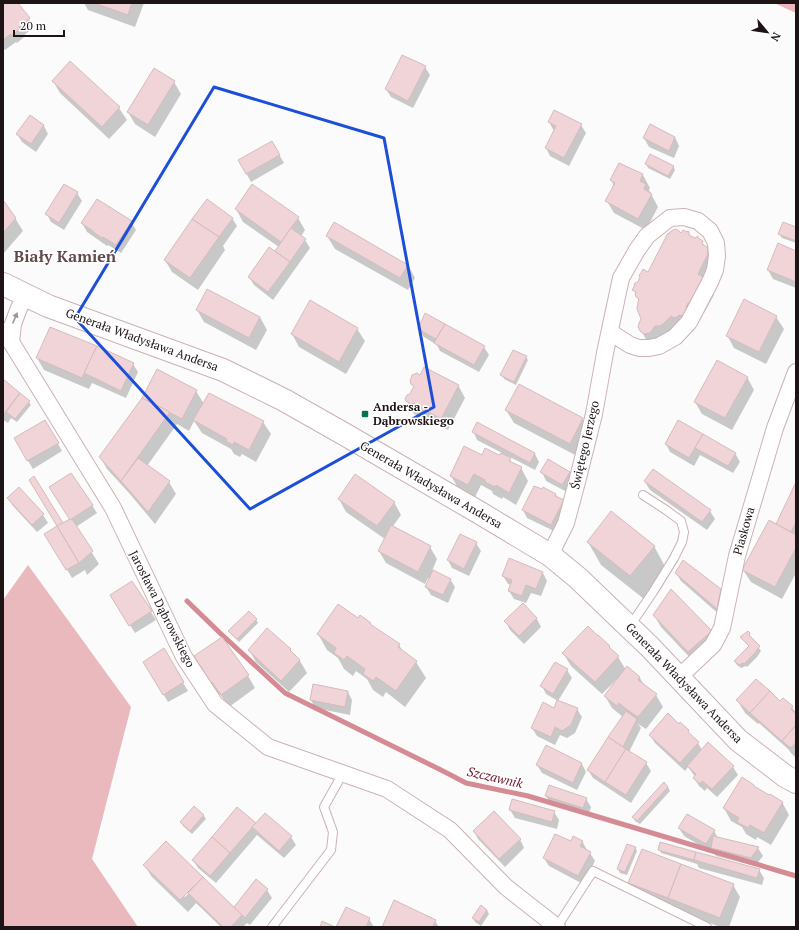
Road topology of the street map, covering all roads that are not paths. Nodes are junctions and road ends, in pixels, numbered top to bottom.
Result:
1 (3, 284) edge
2 (26, 295) junction
3 (3, 297) edge
4 (610, 332) junction
5 (7, 336) edge
6 (796, 372) edge
7 (643, 495) dead end
8 (550, 555) junction
9 (629, 627) junction
10 (678, 678) junction
11 (344, 773) junction
12 (796, 782) edge
13 (272, 927) edge
14 (557, 927) edge
15 (707, 927) edge

1 - 2 street, Generała Władysława Andersa
2 - 3 street
5 -> 2 street, Jarosława Dąbrowskiego
2 - 8 street, Generała Władysława Andersa
4 - 4 street, Świętego Jerzego
4 - 8 street, Świętego Jerzego
5 - 11 street, Jarosława Dąbrowskiego
6 - 10 street, Piaskowa
7 - 9 lane
8 - 9 street, Generała Władysława Andersa
9 - 10 street, Generała Władysława Andersa
10 - 12 street, Generała Władysława Andersa
11 - 13 lane
11 - 14 street, Jarosława Dąbrowskiego
14 - 15 lane

